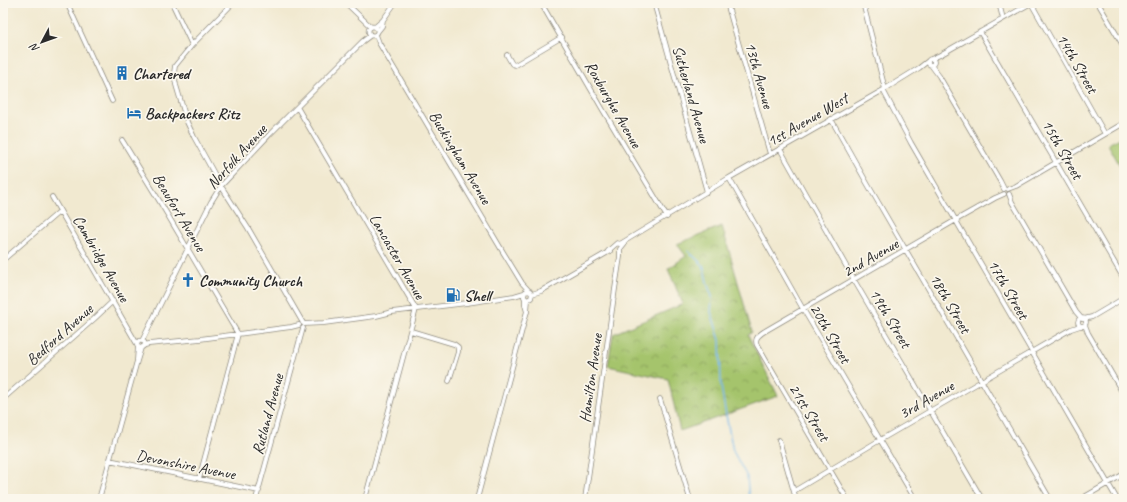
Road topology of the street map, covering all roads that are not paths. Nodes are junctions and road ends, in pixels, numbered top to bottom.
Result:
1 (67, 3) edge
2 (172, 3) edge
3 (233, 3) edge
4 (346, 3) edge
5 (395, 3) edge
6 (541, 3) edge
7 (654, 3) edge
8 (727, 3) edge
9 (863, 3) edge
10 (999, 3) edge
11 (1031, 3) edge
12 (1098, 3) edge
13 (1004, 19) junction
14 (372, 32) junction
15 (980, 32) junction
16 (562, 37) junction
17 (192, 45) junction
18 (1124, 47) edge
19 (507, 55) dead end
20 (931, 63) junction
21 (884, 90) junction
22 (112, 101) dead end
23 (298, 107) junction
24 (831, 119) junction
25 (1124, 123) edge
26 (1105, 134) junction
27 (122, 140) dead end
28 (780, 149) junction
29 (770, 154) junction
30 (1057, 162) junction
31 (729, 178) junction
32 (221, 186) junction
33 (707, 192) junction
34 (1006, 192) junction
35 (52, 197) dead end
36 (60, 210) junction
37 (667, 217) junction
38 (956, 220) junction
39 (618, 247) junction
40 (188, 249) junction
41 (906, 250) junction
42 (3, 260) edge
43 (1124, 279) edge
44 (854, 280) junction
45 (527, 296) junction
46 (1124, 298) edge
47 (113, 301) junction
48 (416, 309) junction
49 (803, 309) junction
50 (1082, 322) junction
51 (302, 326) junction
52 (411, 331) junction
53 (238, 334) junction
54 (757, 337) joint
55 (142, 345) junction
56 (1032, 352) junction
57 (449, 381) dead end
58 (982, 381) junction
59 (1124, 395) edge
60 (3, 399) edge
61 (660, 399) dead end
62 (931, 410) junction
63 (779, 440) dead end
64 (880, 440) junction
65 (109, 460) junction
66 (830, 469) junction
67 (1124, 474) edge
68 (199, 479) junction
69 (1108, 483) junction
70 (259, 491) junction
71 (794, 491) junction
72 (99, 499) edge
73 (256, 499) edge
74 (365, 499) edge
75 (476, 499) edge
76 (585, 499) edge
77 (690, 499) edge
78 (796, 499) edge
79 (847, 499) edge
80 (915, 499) edge
81 (982, 499) edge
82 (1050, 499) edge
83 (1081, 499) edge
84 (1117, 499) edge

1 - 22 street
2 - 17 street
3 - 17 street
4 - 14 street, Buckingham Avenue
5 - 14 street
6 - 16 street, Roxburghe Avenue
7 - 33 street, Sutherland Avenue
8 - 29 street, 13th Avenue
9 - 21 street, 17th Street
10 - 13 street
11 - 13 street, 1st Avenue West
11 - 26 street, 14th Street
12 - 18 street
13 - 15 street, 1st Avenue West
14 - 23 street, Norfolk Avenue
14 - 45 street, Buckingham Avenue
15 - 20 street, 1st Avenue West
15 - 30 street, 15th Street
16 - 19 street
16 - 37 street, Roxburghe Avenue
17 - 32 street, Rutland Avenue
20 - 21 street, 1st Avenue West
20 - 34 street
21 - 24 street, 1st Avenue West
21 - 38 street, 17th Street
23 - 32 street, Norfolk Avenue
23 - 48 street, Lancaster Avenue
24 - 28 street, 1st Avenue West
24 - 41 street, 18th Street
25 - 26 street, 2nd Avenue
26 - 30 street, 2nd Avenue
27 - 40 street, Beaufort Avenue
28 - 29 street, 1st Avenue West
28 - 44 street, 19th Street
29 - 31 street, 1st Avenue West
30 - 34 street, 2nd Avenue
30 - 43 street, 15th Street
31 - 33 street, 1st Avenue West
31 - 49 street, 20th Street
32 - 40 street, Norfolk Avenue
32 - 51 street, Rutland Avenue
33 - 37 street, 1st Avenue West
34 - 38 street, 2nd Avenue
34 - 50 street
35 - 36 street, Cambridge Avenue
36 - 42 street
36 - 47 street, Cambridge Avenue
37 - 39 street, 1st Avenue West
38 - 41 street, 2nd Avenue
38 - 56 street, 17th Street
39 - 45 street, 1st Avenue West
39 - 76 street, Hamilton Avenue
40 - 53 street, Beaufort Avenue
40 - 55 street, Norfolk Avenue
41 - 44 street, 2nd Avenue
41 - 58 street, 18th Street
44 - 49 street, 2nd Avenue
44 - 62 street, 19th Street
45 - 48 street, 1st Avenue West
45 - 75 street
46 - 50 street, 3rd Avenue
47 - 55 street, Cambridge Avenue
47 - 60 street, Bedford Avenue
48 - 51 street, 1st Avenue West
48 - 52 street, Lancaster Avenue
49 - 54 street, 2nd Avenue
49 - 64 street, 20th Street
50 - 56 street, 3rd Avenue
50 - 59 street
51 - 53 street, 1st Avenue West
51 - 70 street, Rutland Avenue
52 - 57 street
52 - 74 street, Lancaster Avenue
53 - 55 street, 1st Avenue West
53 - 68 street
54 - 66 street, 21st Street
55 - 65 street
56 - 58 street, 3rd Avenue
56 - 69 street, 17th Street
58 - 62 street, 3rd Avenue
58 - 82 street, 18th Street
61 - 77 street
62 - 64 street, 3rd Avenue
62 - 81 street, 19th Street
63 - 71 street
64 - 66 street, 3rd Avenue
64 - 80 street, 20th Street
65 - 68 street, Devonshire Avenue
65 - 72 street
66 - 71 street, 3rd Avenue
66 - 79 street, 21st Street
67 - 69 street
68 - 70 street, Devonshire Avenue
69 - 83 street
69 - 84 street, 17th Street
70 - 73 street, Rutland Avenue
71 - 78 street

